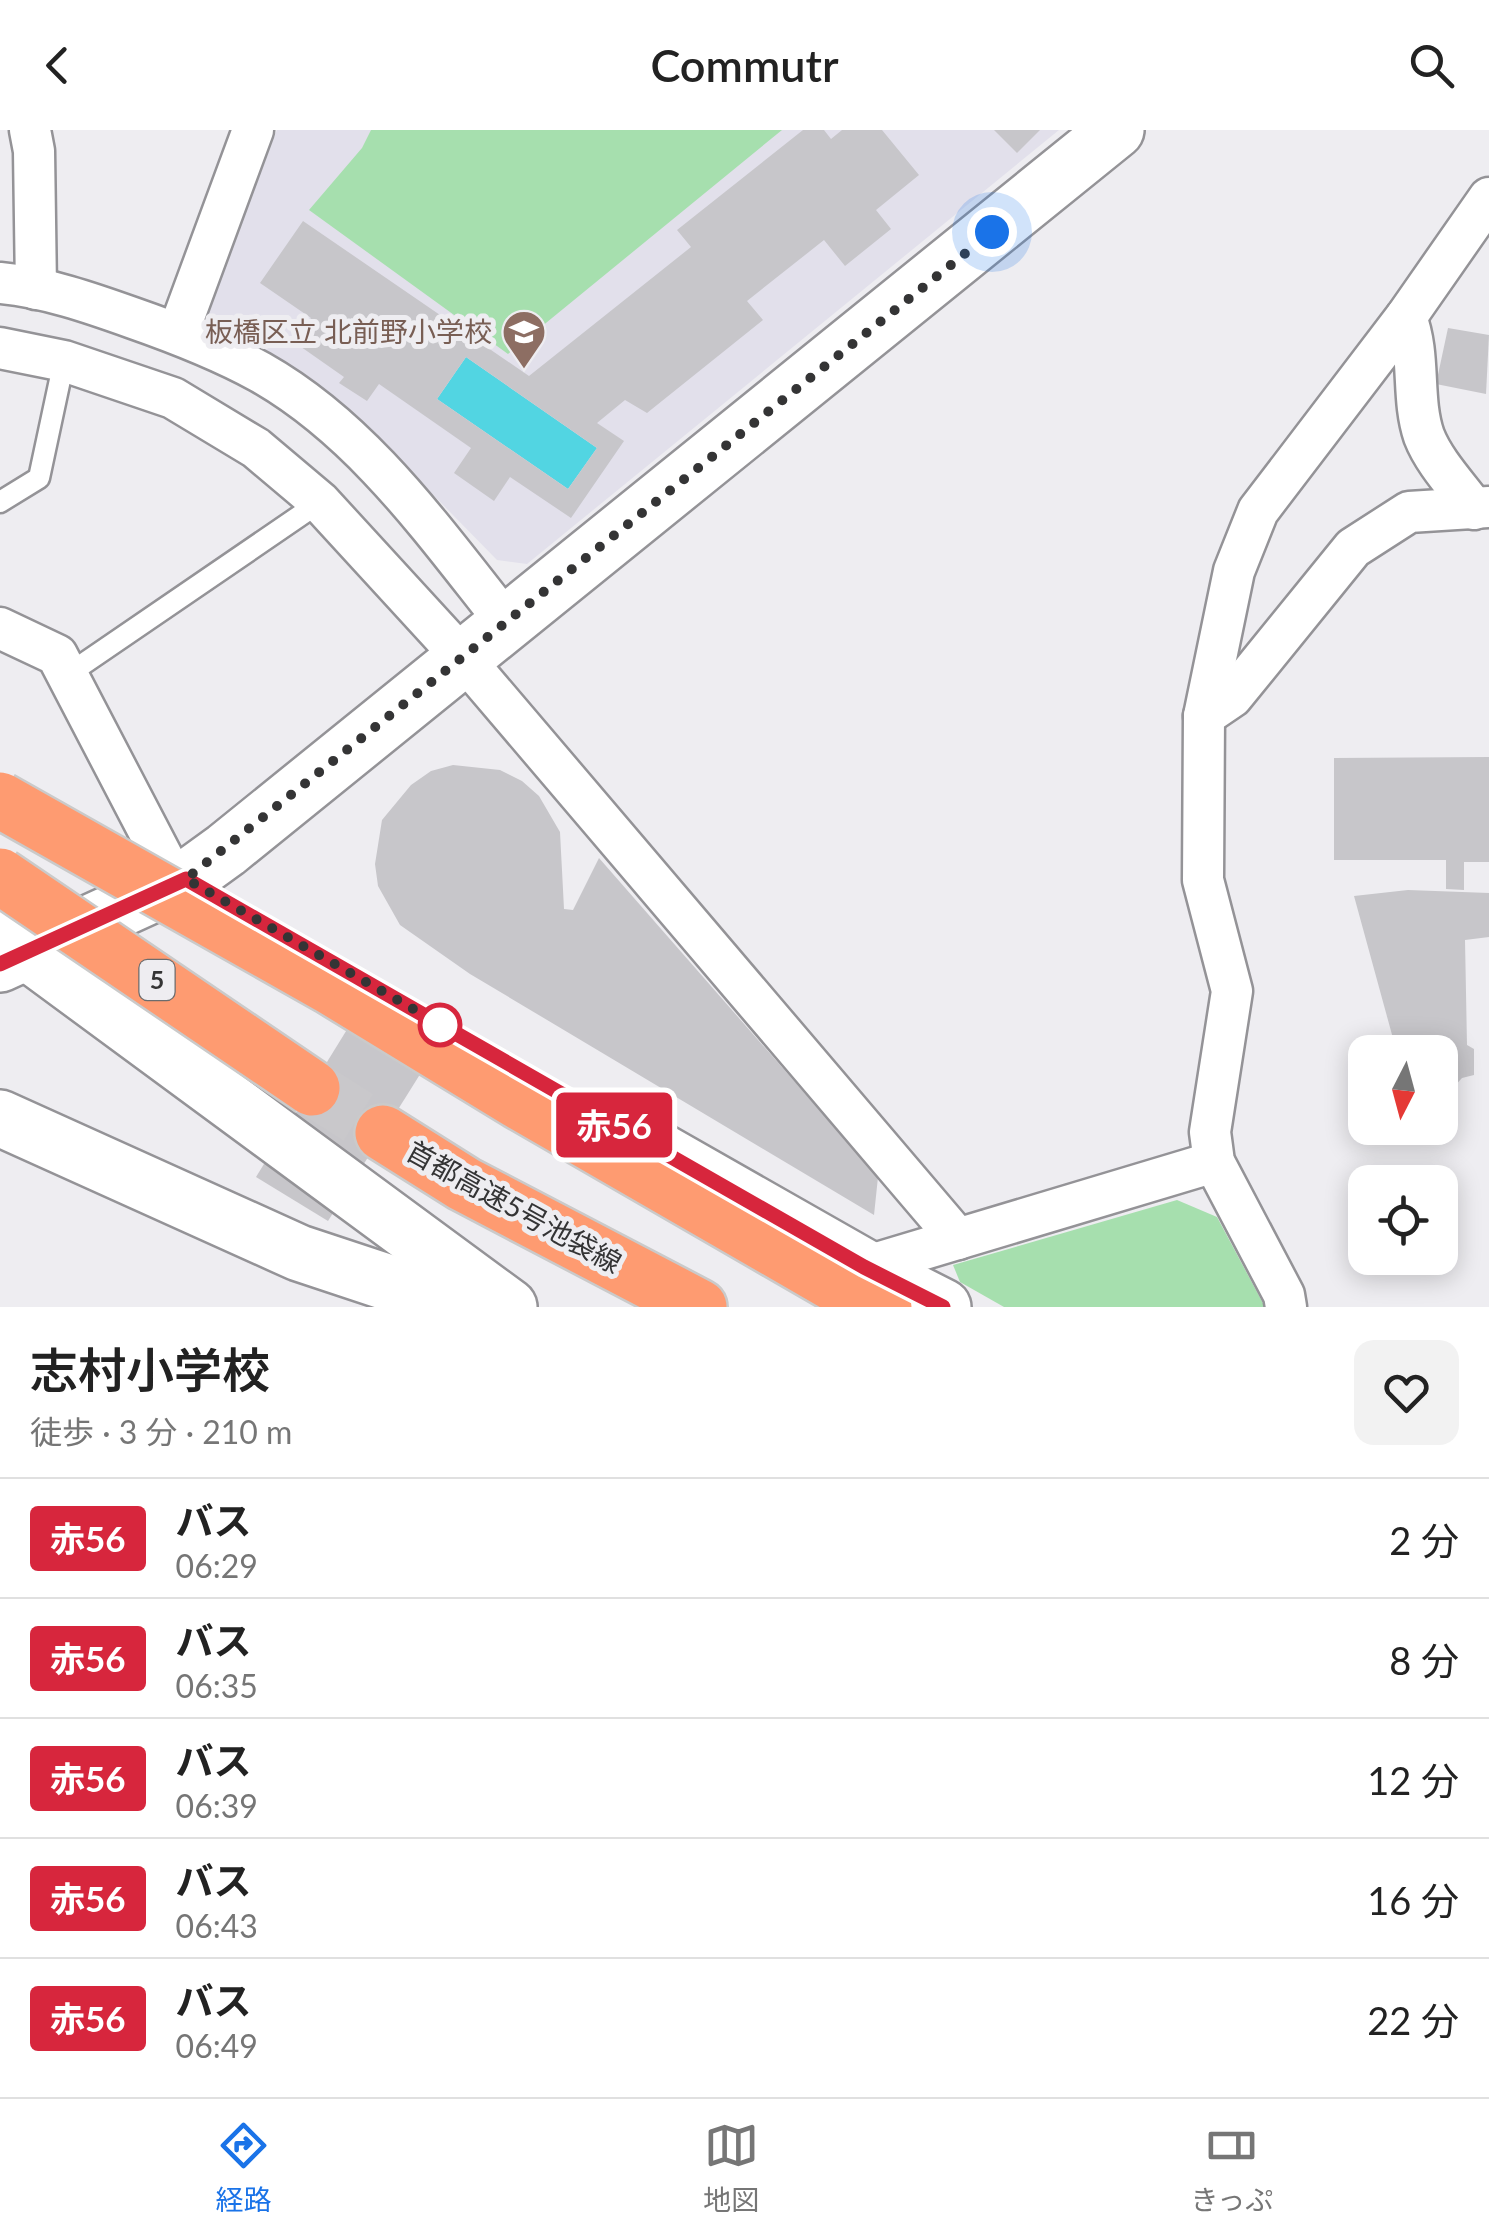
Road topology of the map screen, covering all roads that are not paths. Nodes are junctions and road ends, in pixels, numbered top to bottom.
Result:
1 (30, 130) edge
2 (253, 130) edge
3 (1116, 130) edge
4 (1489, 198) edge
5 (18, 286) edge
6 (1406, 317) junction
7 (178, 333) junction
8 (0, 348) edge
9 (64, 361) junction
10 (0, 502) edge
11 (320, 502) junction
12 (1482, 508) edge
13 (506, 622) junction
14 (0, 628) edge
15 (464, 658) junction
16 (68, 675) junction
17 (1204, 716) junction
18 (0, 779) edge
19 (0, 800) edge
20 (177, 874) junction
21 (0, 876) edge
22 (9, 950) edge
23 (312, 1088) tunnel mouth
24 (0, 1118) edge
25 (383, 1133) tunnel mouth
26 (1214, 1162) junction
27 (958, 1239) junction
28 (874, 1287) edge
29 (429, 1302) edge
30 (509, 1307) edge
31 (699, 1307) edge
32 (943, 1307) edge
33 (1286, 1307) edge

1 - 5 street
2 - 7 street
3 - 13 street
4 - 6 street
5 - 7 street
6 - 12 street
6 - 17 street
7 - 13 street
8 - 9 street
9 - 10 lane
9 - 11 street
11 - 15 street
11 - 16 lane
12 - 17 street
13 - 15 street
14 - 16 street
15 - 20 street
15 - 27 street
16 - 20 street
17 - 26 street
18 - 20 street
19 - 28 highway, bridge
20 - 22 street
20 - 28 street
21 - 23 highway, 5, bridge
22 - 30 street
24 - 29 street
25 - 31 highway, 首都高速5号池袋線
26 - 27 street
26 - 33 street
27 - 28 street
28 - 32 street

